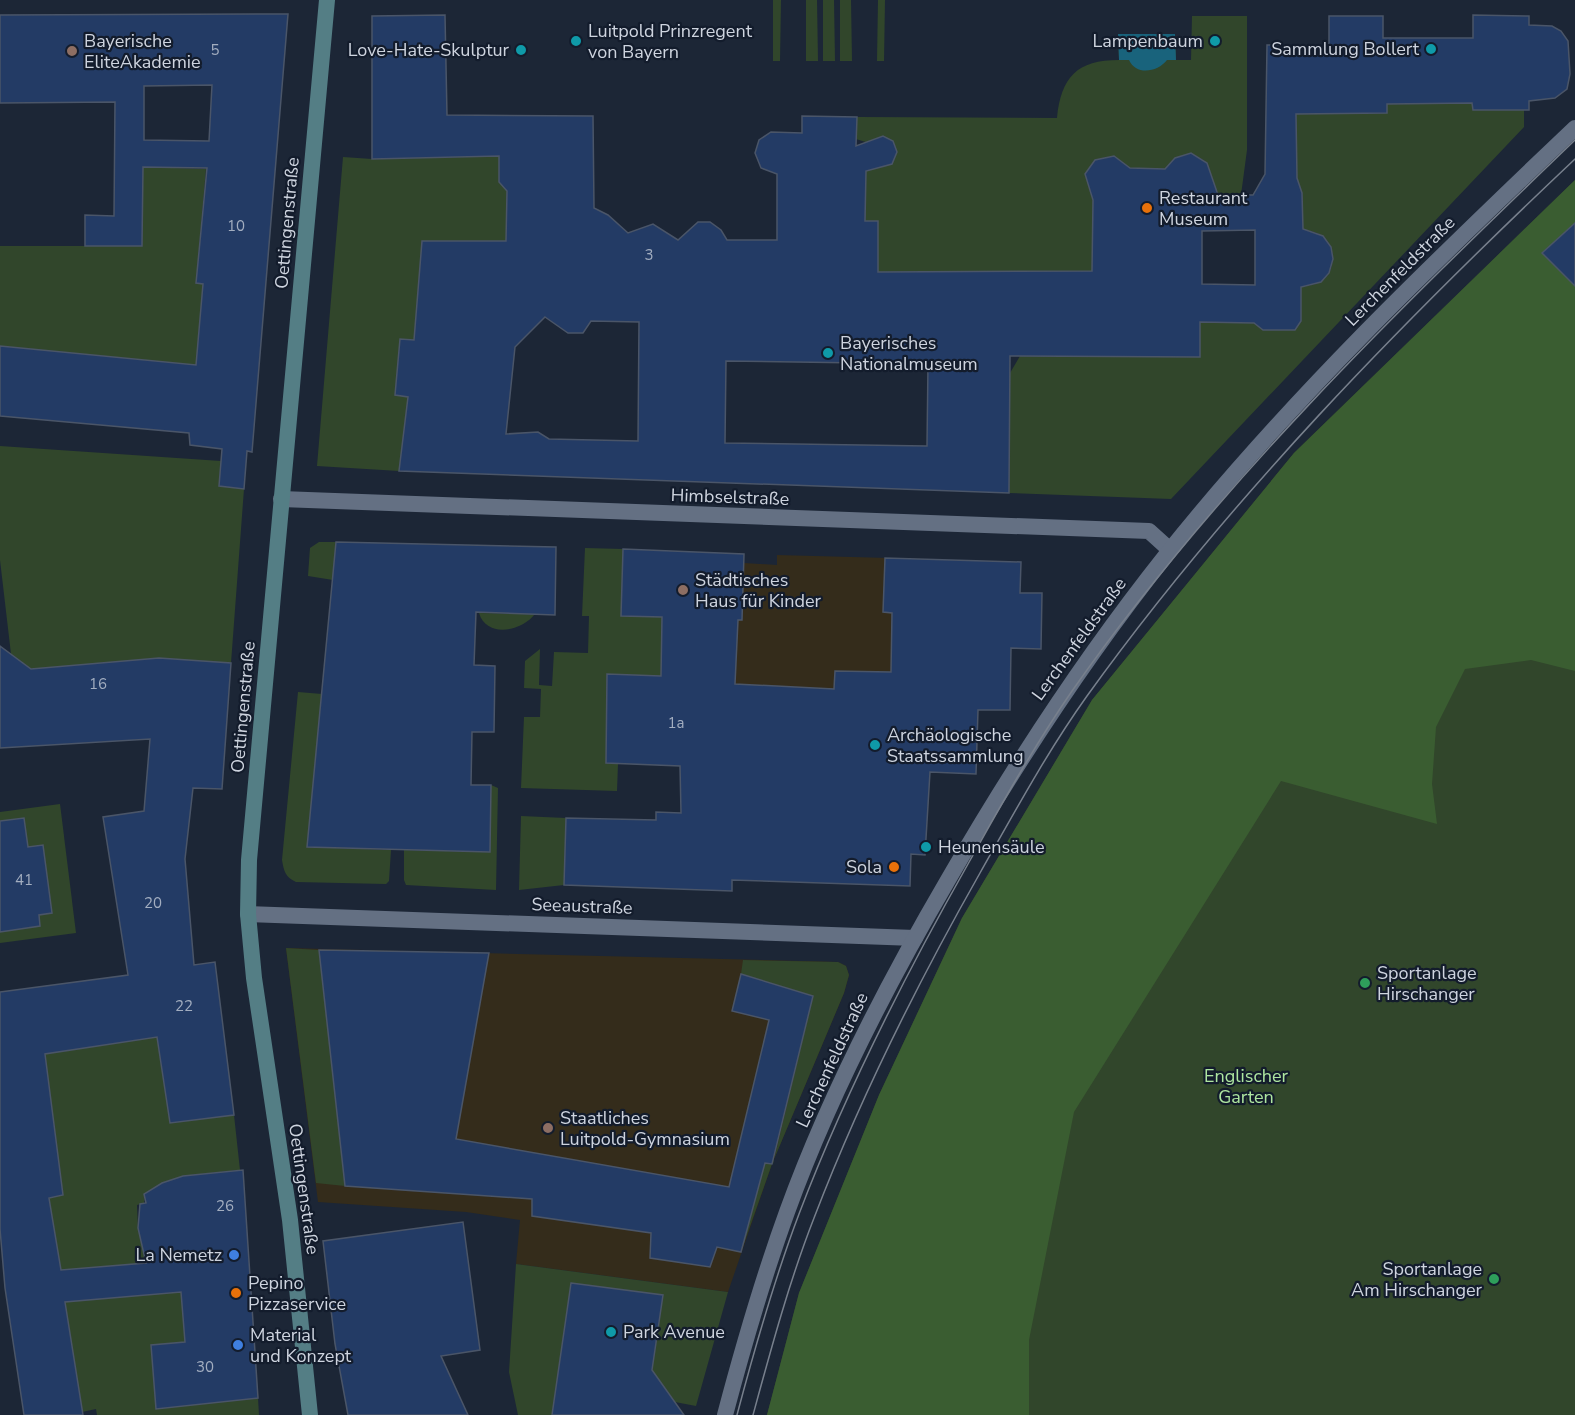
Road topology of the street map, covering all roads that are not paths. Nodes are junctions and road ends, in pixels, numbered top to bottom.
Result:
1 (327, 0) edge
2 (1575, 128) edge
3 (281, 499) junction
4 (1170, 550) junction
5 (248, 914) junction
6 (915, 938) junction
7 (310, 1415) edge
8 (725, 1415) edge

1 - 3 main road, Oettingenstraße
2 - 4 street, Lerchenfeldstraße
3 - 4 street, Himbselstraße
3 - 5 main road, Oettingenstraße
4 - 6 street, Lerchenfeldstraße
5 - 6 street, Seeaustraße
5 - 7 main road, Oettingenstraße
6 - 8 street, Lerchenfeldstraße

